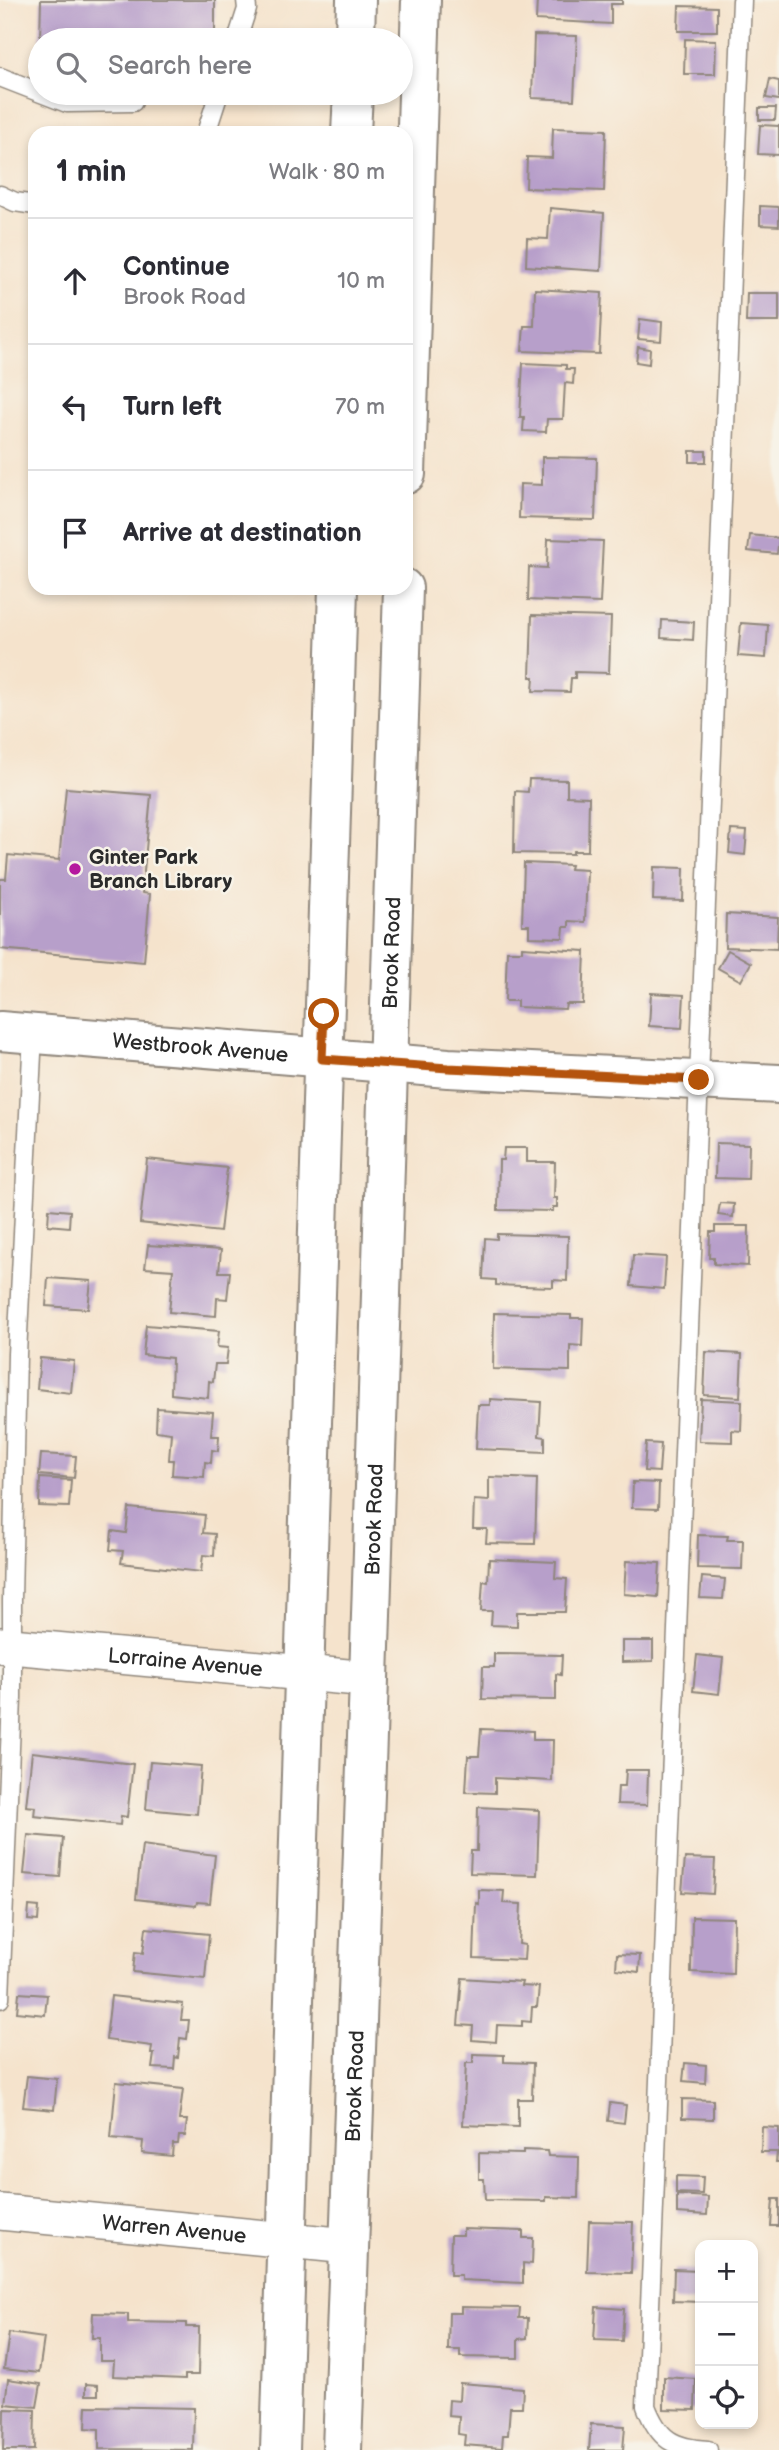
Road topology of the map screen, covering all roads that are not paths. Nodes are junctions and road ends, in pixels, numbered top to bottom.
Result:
1 (246, 0) edge
2 (356, 0) edge
3 (421, 0) edge
4 (742, 0) edge
5 (241, 28) edge
6 (355, 28) edge
7 (0, 77) edge
8 (28, 88) edge
9 (215, 105) edge
10 (352, 105) edge
11 (208, 126) edge
12 (351, 126) edge
13 (413, 162) edge
14 (0, 195) edge
15 (28, 203) edge
16 (338, 595) edge
17 (402, 595) edge
18 (17, 1033) edge
19 (322, 1059) junction
20 (388, 1064) junction
21 (699, 1080) junction
22 (779, 1084) edge
23 (9, 1354) edge
24 (6, 1645) edge
25 (305, 1674) junction
26 (369, 1679) junction
27 (1, 1933) edge
28 (0, 1999) edge
29 (0, 2212) edge
30 (286, 2240) junction
31 (349, 2246) junction
32 (280, 2450) edge
33 (342, 2450) edge
34 (708, 2450) edge

1 - 5 lane
2 - 6 main road
3 - 13 main road
4 - 21 lane
7 - 8 lane
9 - 11 lane
10 - 12 main road
14 - 15 lane
16 - 19 main road
17 - 20 main road, Brook Road
18 - 19 main road, Westbrook Avenue
18 - 23 lane
19 - 20 main road, Westbrook Avenue
19 - 25 main road
20 - 21 main road, Westbrook Avenue
20 - 26 main road, Brook Road
21 - 22 main road, Westbrook Avenue
21 - 34 lane
23 - 24 lane
24 - 25 street, Lorraine Avenue
24 - 27 lane
25 - 26 street, Lorraine Avenue
25 - 30 main road
26 - 31 main road, Brook Road
27 - 28 lane
29 - 30 street, Warren Avenue
30 - 31 street, Warren Avenue
30 - 32 main road
31 - 33 main road, Brook Road

